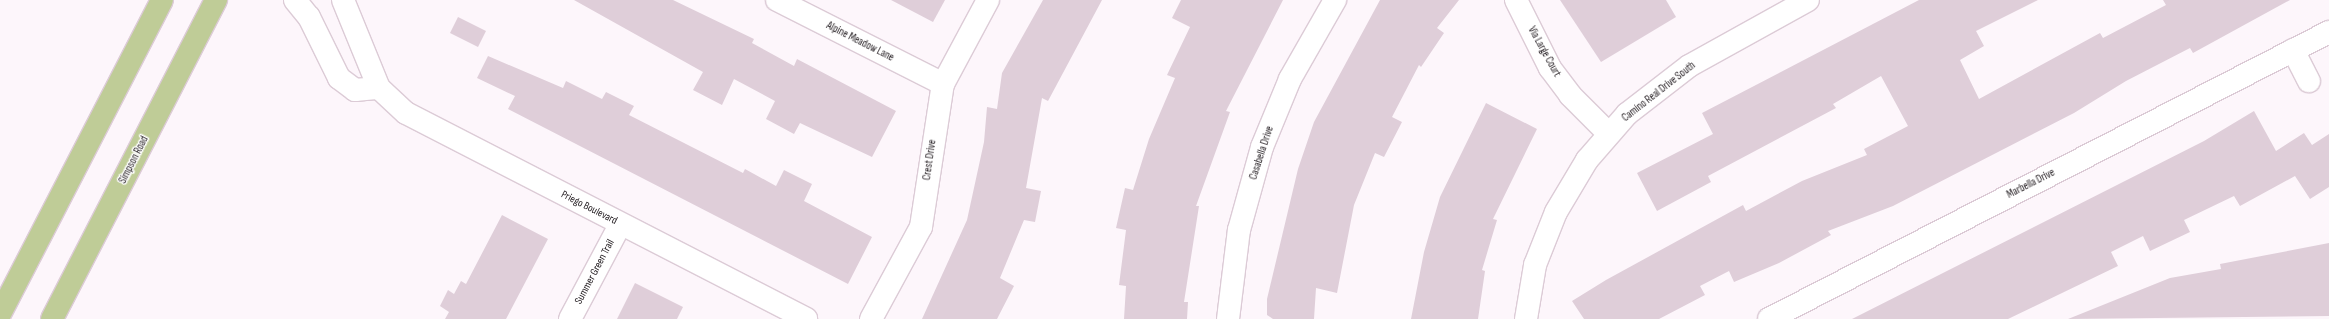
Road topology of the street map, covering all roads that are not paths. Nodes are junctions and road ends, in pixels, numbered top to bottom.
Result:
1 (162, 0) edge
2 (216, 0) edge
3 (295, 0) edge
4 (343, 0) edge
5 (777, 0) edge
6 (988, 0) edge
7 (1336, 0) edge
8 (1516, 0) edge
9 (1808, 0) edge
10 (2329, 32) edge
11 (2293, 50) junction
12 (2309, 81) dead end
13 (943, 84) junction
14 (379, 88) junction
15 (1609, 134) junction
16 (620, 225) junction
17 (0, 314) edge
18 (52, 319) edge
19 (570, 319) edge
20 (806, 319) edge
21 (871, 319) edge
22 (1228, 319) edge
23 (1526, 319) edge
24 (1769, 319) edge

1 - 17 main road
2 - 18 main road, Simpson Road
3 - 14 street
4 - 14 street, Priego Boulevard
5 - 13 street, Alpine Meadow Lane
6 - 13 street, Crest Drive
7 - 22 street, Casabella Drive
8 - 15 street, Via Large Court
9 - 15 street, Camino Real Drive South
10 - 11 street, Marbella Drive
11 - 12 street
11 - 24 street, Marbella Drive
13 - 21 street, Crest Drive
14 - 16 street, Priego Boulevard
15 - 23 street, Camino Real Drive South
16 - 19 street, Summer Green Trail
16 - 20 street, Priego Boulevard

